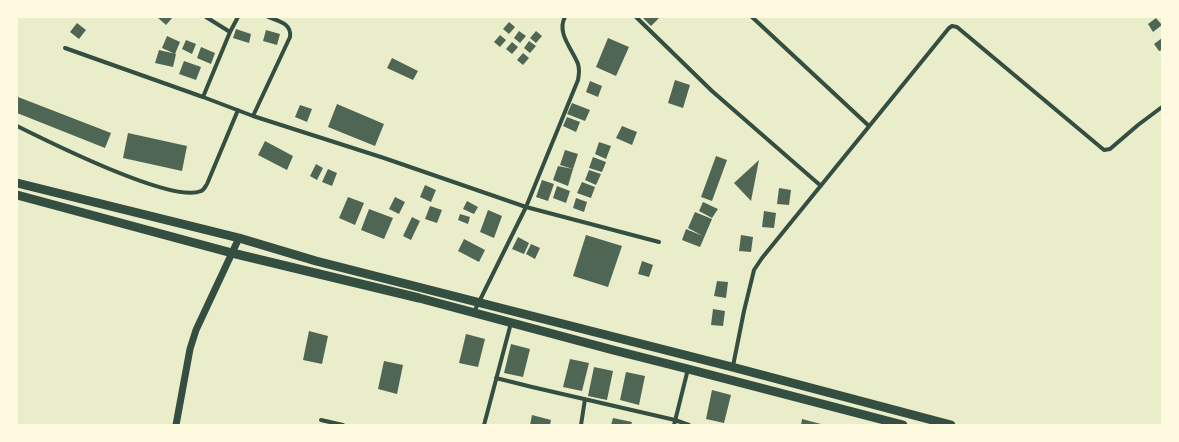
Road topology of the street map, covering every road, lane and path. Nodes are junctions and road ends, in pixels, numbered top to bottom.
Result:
1 (206, 17) edge
2 (238, 17) edge
3 (268, 17) edge
4 (565, 17) edge
5 (636, 17) edge
6 (752, 17) edge
7 (230, 32) junction
8 (65, 48) dead end
9 (202, 97) junction
10 (1162, 107) edge
11 (238, 110) junction
12 (253, 116) junction
13 (17, 126) edge
14 (869, 126) junction
15 (17, 183) edge
16 (821, 186) junction
17 (17, 195) edge
18 (526, 207) junction
19 (239, 238) junction
20 (659, 242) dead end
21 (232, 254) junction
22 (478, 303) junction
23 (474, 313) junction
24 (511, 323) junction
25 (732, 368) junction
26 (688, 369) junction
27 (496, 378) junction
28 (585, 399) junction
29 (321, 420) dead end
30 (675, 420) junction
31 (176, 425) edge
32 (343, 425) edge
33 (484, 425) edge
34 (581, 425) edge
35 (674, 425) edge
36 (689, 425) edge
37 (903, 425) edge
38 (951, 425) edge

1 - 7 street
2 - 7 street
3 - 12 street
4 - 18 street
5 - 16 street
6 - 14 street
7 - 9 street
8 - 9 street
9 - 11 street
10 - 14 street
11 - 12 street
11 - 13 street
12 - 18 street
14 - 16 street
15 - 19 main road
16 - 25 street
17 - 21 main road
18 - 20 street
18 - 22 street
19 - 21 street
19 - 22 main road
21 - 23 main road
21 - 31 street
22 - 23 street
22 - 25 main road
23 - 24 main road
24 - 26 main road
24 - 27 street
25 - 38 main road
26 - 30 street
26 - 37 main road
27 - 28 street
27 - 33 street
28 - 30 street
28 - 34 street
29 - 32 street
30 - 35 street
30 - 36 street

